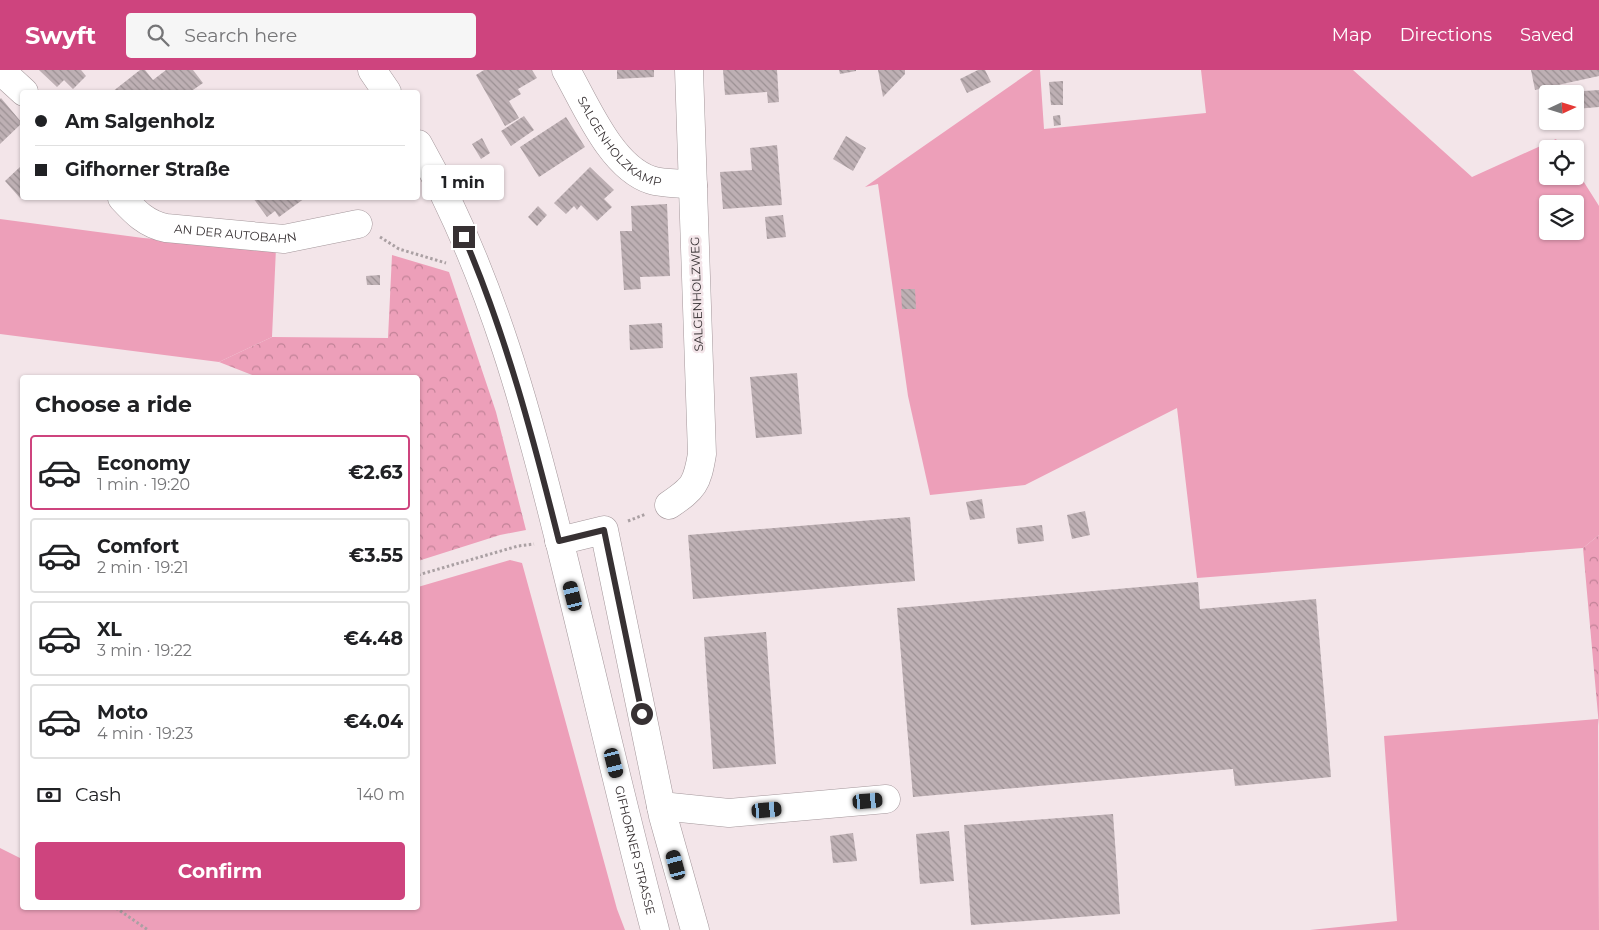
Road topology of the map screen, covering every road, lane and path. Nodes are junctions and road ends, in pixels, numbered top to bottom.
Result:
1 (0, 70) edge
2 (372, 70) edge
3 (566, 70) edge
4 (689, 70) edge
5 (22, 90) edge
6 (386, 90) edge
7 (420, 148) edge
8 (693, 185) junction
9 (124, 200) edge
10 (358, 224) joint
11 (480, 274) junction
12 (669, 505) joint
13 (604, 530) junction
14 (559, 541) junction
15 (420, 574) edge
16 (886, 799) dead end
17 (661, 806) junction
18 (119, 910) edge
19 (148, 930) edge
20 (655, 930) edge
21 (695, 930) edge

1 - 5 street
2 - 6 street
3 - 8 street, SALGENHOLZKAMP
4 - 8 street, SALGENHOLZWEG
7 - 11 street, GIFHORNER STRASSE
8 - 12 street, SALGENHOLZWEG
9 - 10 street, AN DER AUTOBAHN
10 - 11 path
11 - 14 street, GIFHORNER STRASSE
12 - 13 path
13 - 14 street
13 - 17 street
14 - 15 path
14 - 20 street, GIFHORNER STRASSE
16 - 17 street
17 - 21 street
18 - 19 path

